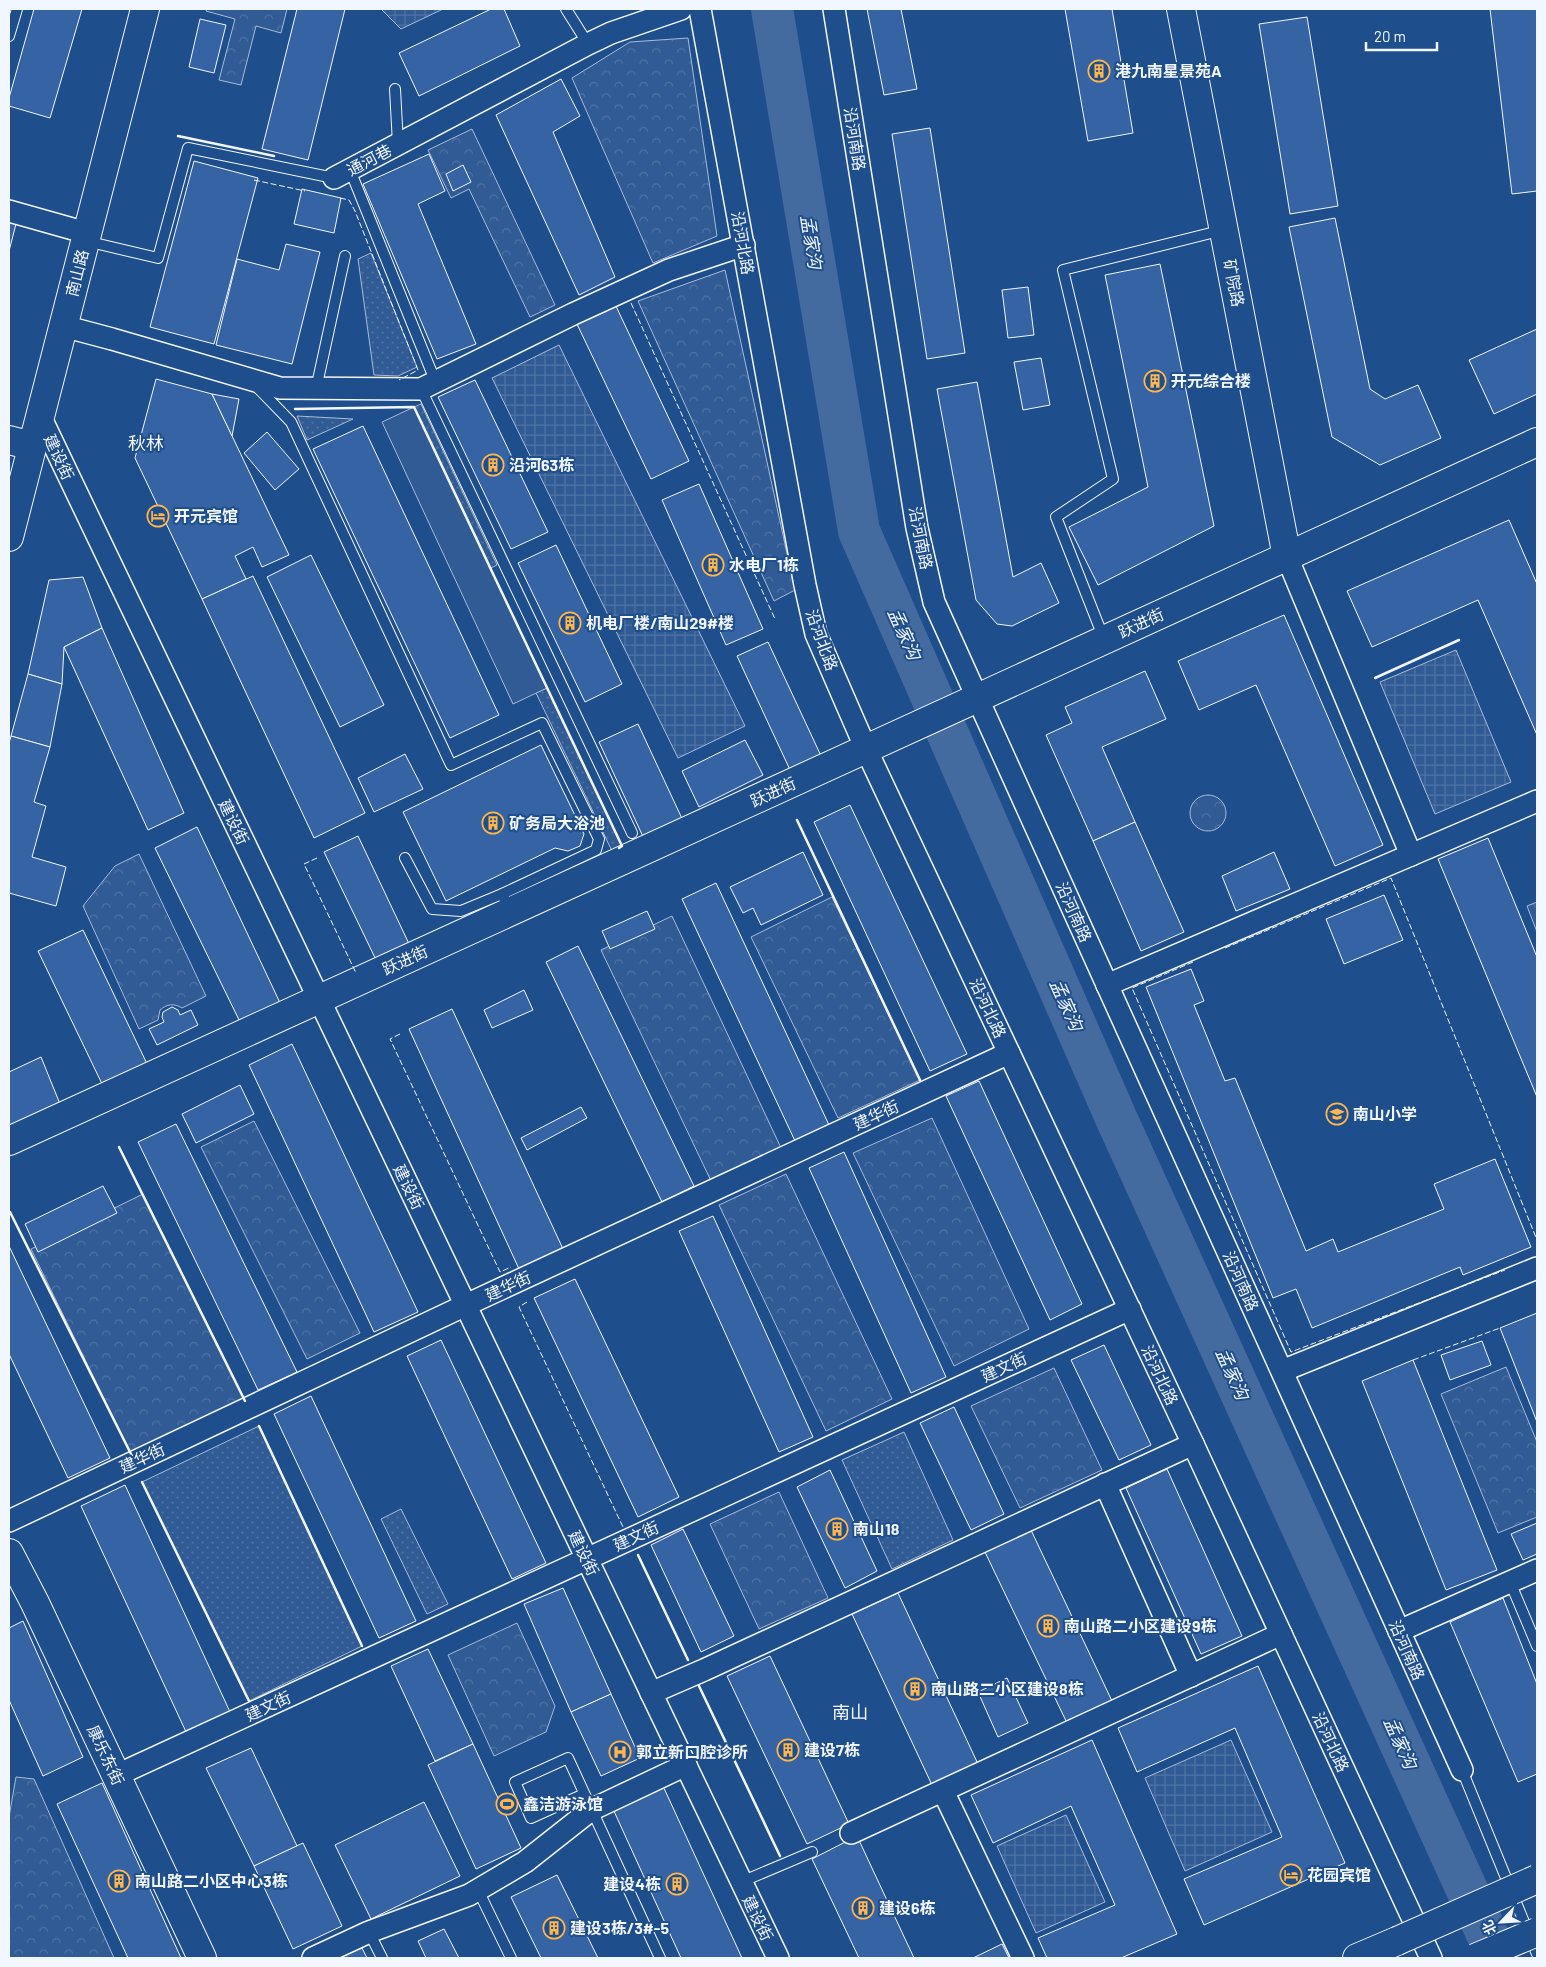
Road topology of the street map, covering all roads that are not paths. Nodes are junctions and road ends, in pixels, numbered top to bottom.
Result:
1 (17, 9) edge
2 (145, 9) edge
3 (566, 9) edge
4 (681, 9) edge
5 (700, 9) edge
6 (834, 9) edge
7 (1181, 9) edge
8 (9, 36) edge
9 (588, 44) junction
10 (395, 89) dead end
11 (398, 145) junction
12 (342, 174) junction
13 (9, 211) edge
14 (1224, 230) junction
15 (86, 237) junction
16 (744, 245) junction
17 (345, 256) dead end
18 (63, 326) junction
19 (247, 378) junction
20 (428, 386) junction
21 (316, 389) junction
22 (40, 416) junction
23 (1537, 442) edge
24 (20, 443) edge
25 (72, 486) junction
26 (9, 537) edge
27 (1286, 557) junction
28 (1105, 640) junction
29 (971, 701) junction
30 (867, 749) junction
31 (1537, 801) edge
32 (632, 834) dead end
33 (1412, 854) junction
34 (405, 858) dead end
35 (506, 903) junction
36 (1107, 985) junction
37 (319, 999) junction
38 (1009, 1053) junction
39 (9, 1141) edge
40 (1537, 1268) edge
41 (466, 1305) junction
42 (1130, 1309) junction
43 (1282, 1371) junction
44 (1193, 1444) junction
45 (1105, 1484) junction
46 (9, 1521) edge
47 (9, 1553) edge
48 (587, 1559) junction
49 (1537, 1570) edge
50 (1510, 1582) junction
51 (1399, 1631) junction
52 (1281, 1634) junction
53 (1537, 1646) edge
54 (1191, 1676) junction
55 (651, 1693) junction
56 (686, 1766) junction
57 (1462, 1770) joint
58 (115, 1776) junction
59 (942, 1791) junction
60 (587, 1802) junction
61 (851, 1834) dead end
62 (812, 1852) dead end
63 (1537, 1878) edge
64 (741, 1882) junction
65 (478, 1890) junction
66 (369, 1932) junction
67 (1537, 1932) edge
68 (1537, 1954) edge
69 (202, 1958) edge
70 (313, 1958) edge
71 (382, 1958) edge
72 (511, 1958) edge
73 (660, 1958) edge
74 (778, 1958) edge
75 (1023, 1958) edge
76 (1357, 1958) edge
77 (1431, 1958) edge
78 (1475, 1958) edge

1 - 8 lane
2 - 15 street, 南山路
3 - 9 lane
4 - 9 street, 通河巷
5 - 16 street, 沿河北路
6 - 29 street, 沿河南路
7 - 14 street, 矿院路
9 - 11 street, 通河巷
10 - 11 lane
11 - 12 street, 通河巷
12 - 15 lane, 通河巷
12 - 20 lane
13 - 15 street
14 - 27 street, 矿院路
14 - 28 lane
15 - 18 street, 南山路
16 - 20 street
16 - 30 street, 沿河北路
17 - 21 lane
18 - 19 street
18 - 22 street, 南山路
19 - 21 street
19 - 35 lane
20 - 21 street
20 - 32 lane
22 - 24 street, 南山路
22 - 25 street, 建设街
23 - 27 street, 跃进街
24 - 25 street
24 - 26 street, 南山路
25 - 37 street, 建设街
27 - 28 street, 跃进街
27 - 33 street
28 - 29 street, 跃进街
29 - 30 street, 跃进街
29 - 36 street, 沿河南路
30 - 35 street, 跃进街
30 - 38 street, 沿河北路
31 - 33 street
33 - 36 street
34 - 35 lane
35 - 37 street, 跃进街
36 - 43 street, 沿河南路
37 - 39 street, 跃进街
37 - 41 street, 建设街
38 - 41 street, 建华街
38 - 42 street, 沿河北路
40 - 43 street
41 - 46 street, 建华街
41 - 48 street, 建设街
42 - 44 street, 沿河北路
42 - 48 street, 建文街
43 - 51 street, 沿河南路
44 - 45 street
44 - 52 street, 沿河北路
45 - 54 street
45 - 55 street
47 - 58 street, 康乐东街
48 - 55 street, 建设街
48 - 58 street, 建文街
49 - 50 street
50 - 51 street
50 - 53 lane
51 - 57 street, 沿河南路
52 - 54 street
52 - 77 street, 沿河北路
54 - 59 street
55 - 56 street, 建设街
56 - 60 street
56 - 64 street, 建设街
57 - 68 lane
58 - 69 street, 康乐东街
59 - 61 street
59 - 75 street
60 - 60 lane
60 - 65 street
60 - 73 lane
62 - 64 lane
63 - 76 street, bridge
64 - 74 street, 建设街
65 - 66 street
65 - 72 lane
66 - 70 street
66 - 71 lane
67 - 78 street, bridge

